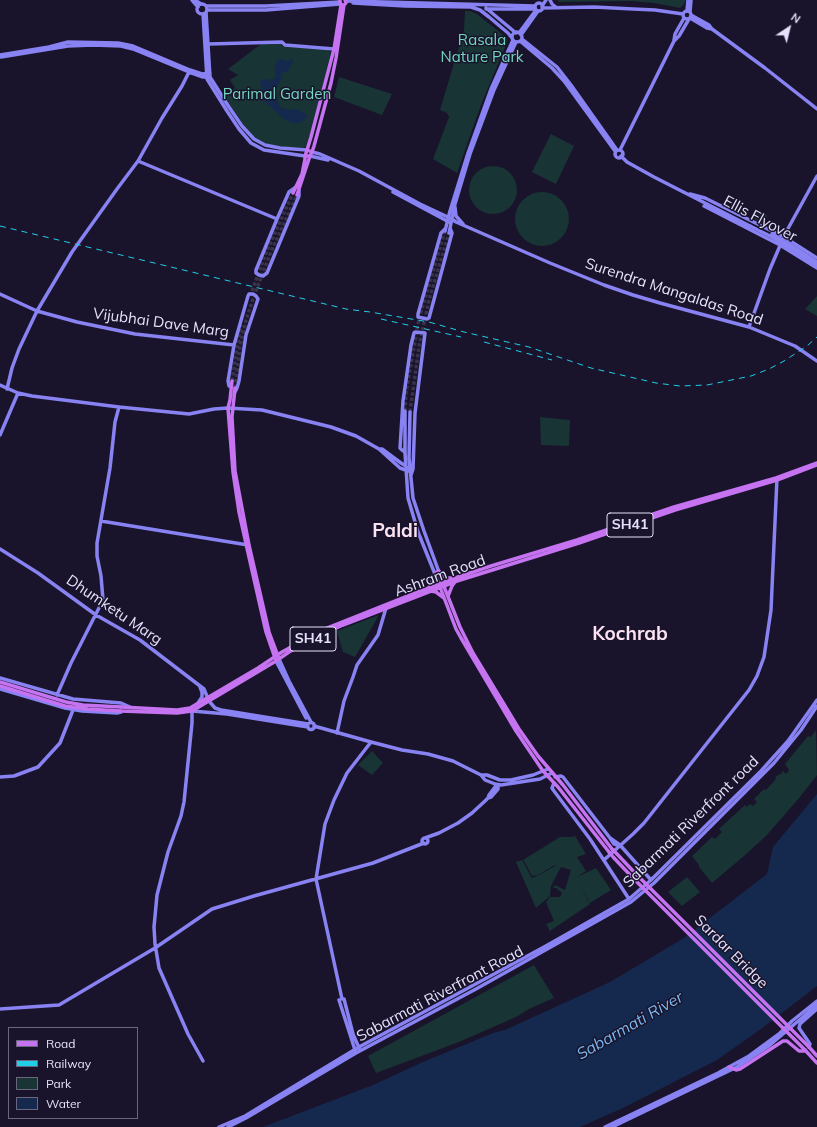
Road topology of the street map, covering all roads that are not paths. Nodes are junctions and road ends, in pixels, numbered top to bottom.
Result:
1 (192, 0) edge
2 (195, 0) edge
3 (546, 0) edge
4 (550, 0) edge
5 (690, 0) edge
6 (455, 2) edge
7 (343, 3) edge
8 (542, 4) edge
9 (481, 5) junction
10 (200, 6) junction
11 (557, 8) junction
12 (486, 9) junction
13 (536, 9) junction
14 (205, 11) junction
15 (690, 15) junction
16 (684, 16) junction
17 (517, 37) junction
18 (674, 41) junction
19 (209, 44) junction
20 (334, 49) junction
21 (0, 56) edge
22 (190, 71) junction
23 (208, 75) junction
24 (817, 108) edge
25 (307, 150) junction
26 (618, 150) junction
27 (312, 152) junction
28 (305, 156) junction
29 (310, 156) junction
30 (622, 156) junction
31 (138, 160) junction
32 (817, 176) edge
33 (298, 188) junction
34 (295, 194) tunnel mouth
35 (690, 195) junction
36 (455, 204) junction
37 (277, 219) junction
38 (450, 220) junction
39 (750, 225) junction
40 (465, 227) junction
41 (447, 230) junction
42 (784, 237) junction
43 (780, 245) junction
44 (817, 258) edge
45 (817, 262) edge
46 (817, 266) edge
47 (0, 294) edge
48 (37, 311) junction
49 (749, 327) junction
50 (234, 344) junction
51 (817, 361) edge
52 (232, 382) tunnel mouth
53 (0, 386) edge
54 (7, 389) junction
55 (233, 389) junction
56 (18, 393) junction
57 (119, 407) junction
58 (233, 407) junction
59 (228, 408) junction
60 (0, 435) edge
61 (405, 452) junction
62 (817, 464) edge
63 (408, 470) junction
64 (777, 479) junction
65 (102, 521) junction
66 (247, 545) junction
67 (0, 549) edge
68 (437, 572) junction
69 (456, 580) junction
70 (442, 585) junction
71 (429, 590) junction
72 (446, 597) junction
73 (386, 608) junction
74 (96, 615) junction
75 (277, 658) junction
76 (1, 678) edge
77 (0, 682) edge
78 (200, 686) junction
79 (0, 687) edge
80 (57, 694) junction
81 (209, 699) junction
82 (817, 700) edge
83 (198, 703) junction
84 (817, 706) edge
85 (130, 707) junction
86 (191, 709) junction
87 (73, 710) junction
88 (122, 710) junction
89 (309, 724) junction
90 (314, 726) junction
91 (337, 733) junction
92 (371, 742) junction
93 (548, 769) junction
94 (543, 771) junction
95 (552, 773) junction
96 (481, 775) junction
97 (547, 776) junction
98 (555, 777) junction
99 (0, 778) edge
100 (500, 780) junction
101 (554, 783) junction
102 (498, 786) junction
103 (620, 846) junction
104 (610, 850) junction
105 (604, 860) junction
106 (634, 875) junction
107 (316, 879) junction
108 (652, 881) junction
109 (630, 900) junction
110 (561, 940) joint
111 (155, 948) junction
112 (342, 999) junction
113 (817, 1001) edge
114 (817, 1005) edge
115 (0, 1009) edge
116 (817, 1009) edge
117 (809, 1047) junction
118 (360, 1049) junction
119 (356, 1051) junction
120 (806, 1051) junction
121 (817, 1056) edge
122 (203, 1061) dead end
123 (817, 1062) edge
124 (731, 1068) junction
125 (219, 1127) edge
126 (228, 1127) edge
127 (605, 1127) edge
128 (612, 1127) edge

1 - 10 street
2 - 10 street
3 - 8 street
4 - 11 street
5 - 15 street
6 - 7 street
6 - 9 street
7 - 14 street
7 - 17 street
7 - 20 main road
7 - 27 main road
8 - 11 street
8 - 13 street
8 - 13 street
9 - 12 street
9 - 13 street
10 - 14 street
10 - 14 street
11 - 16 street
12 - 13 street
12 - 17 street
13 - 17 street
14 - 19 street
14 - 23 street
15 - 16 street
15 - 16 street
15 - 18 street
15 - 24 street
16 - 18 street
17 - 26 street
17 - 36 street
17 - 38 street
18 - 26 street
19 - 20 street
19 - 23 street
20 - 25 main road
21 - 22 street
22 - 23 street
22 - 31 street
23 - 25 street
23 - 28 street
25 - 27 main road
25 - 28 main road
26 - 30 street
26 - 30 street
27 - 29 main road
27 - 38 street
28 - 29 main road
28 - 33 main road
29 - 33 main road
29 - 38 street
30 - 35 street
31 - 37 street
31 - 48 street
32 - 42 street
33 - 34 main road
33 - 37 street
33 - 37 street
35 - 39 street, Ellis Flyover
35 - 42 street
35 - 43 street
36 - 38 street
36 - 40 street
38 - 40 street, Surendra Mangaldas Road
38 - 41 street
39 - 45 street, Ellis Flyover, bridge
39 - 46 street, Ellis Flyover, bridge
40 - 49 street, Surendra Mangaldas Road
41 - 41 street
42 - 43 street
42 - 44 street
43 - 46 street
43 - 49 street
47 - 48 street, Vijubhai Dave Marg
48 - 50 street, Vijubhai Dave Marg
48 - 54 street
49 - 51 street, Surendra Mangaldas Road
50 - 55 street, Vijubhai Dave Marg
50 - 55 street, Vijubhai Dave Marg
52 - 55 main road
53 - 54 street
54 - 56 street
55 - 58 main road
55 - 59 main road
56 - 57 street
56 - 60 street
57 - 59 street
57 - 65 street
58 - 59 street
58 - 63 street
58 - 66 main road
59 - 66 main road
61 - 63 street
61 - 63 street
61 - 63 street
62 - 64 main road, Ashram Road
63 - 68 street
64 - 69 main road, Ashram Road
64 - 103 street
65 - 66 street
65 - 74 street
66 - 75 main road
67 - 74 street, Dhumketu Marg
68 - 69 main road
68 - 70 street
68 - 71 main road
69 - 70 main road, Ashram Road
69 - 72 main road
70 - 71 main road, Ashram Road / SH41
70 - 72 main road
71 - 72 main road
71 - 73 main road, Ashram Road / SH41
71 - 75 main road, Ashram Road
72 - 93 main road
72 - 94 main road
73 - 75 main road, Ashram Road / SH41
73 - 91 street
74 - 78 street, Dhumketu Marg
74 - 80 street
75 - 81 main road, Ashram Road
75 - 89 street
76 - 79 street
76 - 80 street
77 - 88 main road, bridge
78 - 81 street, Dhumketu Marg
78 - 83 street
79 - 87 street
79 - 88 main road, bridge
80 - 85 street
81 - 83 main road, Ashram Road
81 - 86 main road, Ashram Road
81 - 89 street
82 - 108 street, Sabarmati Riverfront road
83 - 86 main road, Ashram Road
84 - 108 street, Sabarmati Riverfront road
85 - 86 main road, Ashram Road
85 - 88 main road, Ashram Road
86 - 88 main road, Ashram Road
86 - 89 street
86 - 111 street
87 - 88 street
87 - 99 street
89 - 90 street
89 - 90 street
90 - 91 street
91 - 92 street
92 - 96 street
92 - 107 street
93 - 94 street
93 - 95 main road
94 - 97 main road
94 - 100 street
95 - 97 street
95 - 98 main road
96 - 100 street
96 - 102 street
97 - 101 main road
97 - 102 street
98 - 103 street
98 - 104 main road
100 - 102 street
101 - 104 main road
101 - 105 street
102 - 107 street
103 - 105 street
103 - 108 street
104 - 106 main road, bridge
105 - 109 street
106 - 117 main road, Sardar Bridge, bridge
106 - 120 main road, Sardar Bridge, bridge
107 - 111 street
107 - 112 street
108 - 109 street, Sabarmati Riverfront road
109 - 110 street, Sabarmati Riverfront road
110 - 118 street, Sabarmati Riverfront Road
111 - 115 street
111 - 122 street
112 - 118 street, Sabarmati Riverfront Road
112 - 119 street, Sabarmati Riverfront Road
113 - 124 street
114 - 124 street
116 - 117 street
117 - 121 main road, Sardar Bridge
118 - 119 street, Sabarmati Riverfront Road
119 - 125 street
119 - 126 street
120 - 123 main road, Sardar Bridge
120 - 124 main road
124 - 127 street
124 - 128 street

